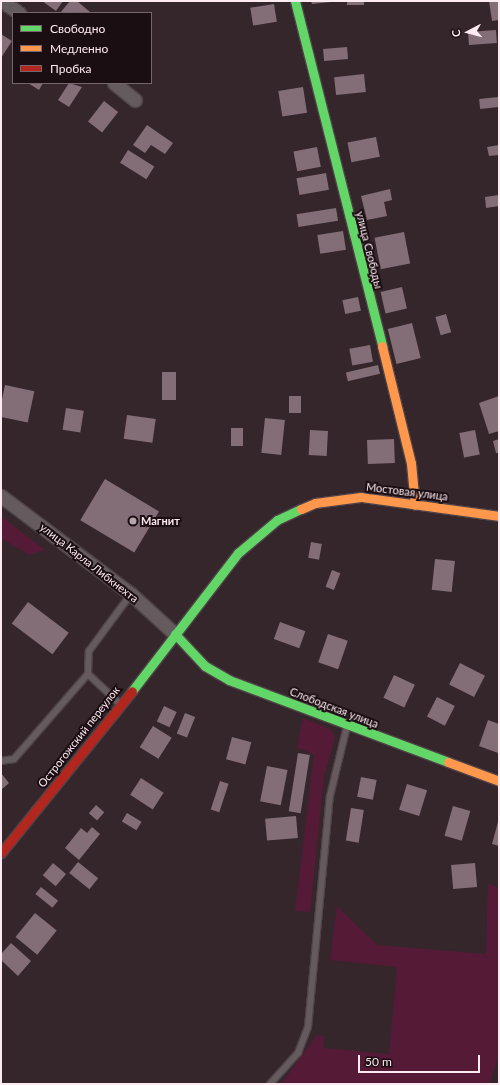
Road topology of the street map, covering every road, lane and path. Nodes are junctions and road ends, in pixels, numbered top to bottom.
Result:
1 (2, 1) edge
2 (295, 1) edge
3 (18, 12) edge
4 (115, 84) edge
5 (136, 100) dead end
6 (1, 496) edge
7 (415, 505) junction
8 (499, 516) edge
9 (131, 594) junction
10 (175, 634) junction
11 (88, 674) junction
12 (121, 704) junction
13 (347, 726) junction
14 (1, 761) edge
15 (499, 781) edge
16 (1, 853) edge
17 (270, 1084) edge

1 - 3 street
2 - 7 street, улица Свободы
4 - 5 street
6 - 9 street, улица Карла Либкнехта
7 - 8 street, Мостовая улица
7 - 10 street, Мостовая улица
9 - 10 street, улица Карла Либкнехта
9 - 11 lane
10 - 12 street, Острогожский переулок
10 - 13 street, Слободская улица
11 - 12 lane
11 - 14 lane
12 - 16 street, Острогожский переулок
13 - 15 street, Слободская улица
13 - 17 lane

